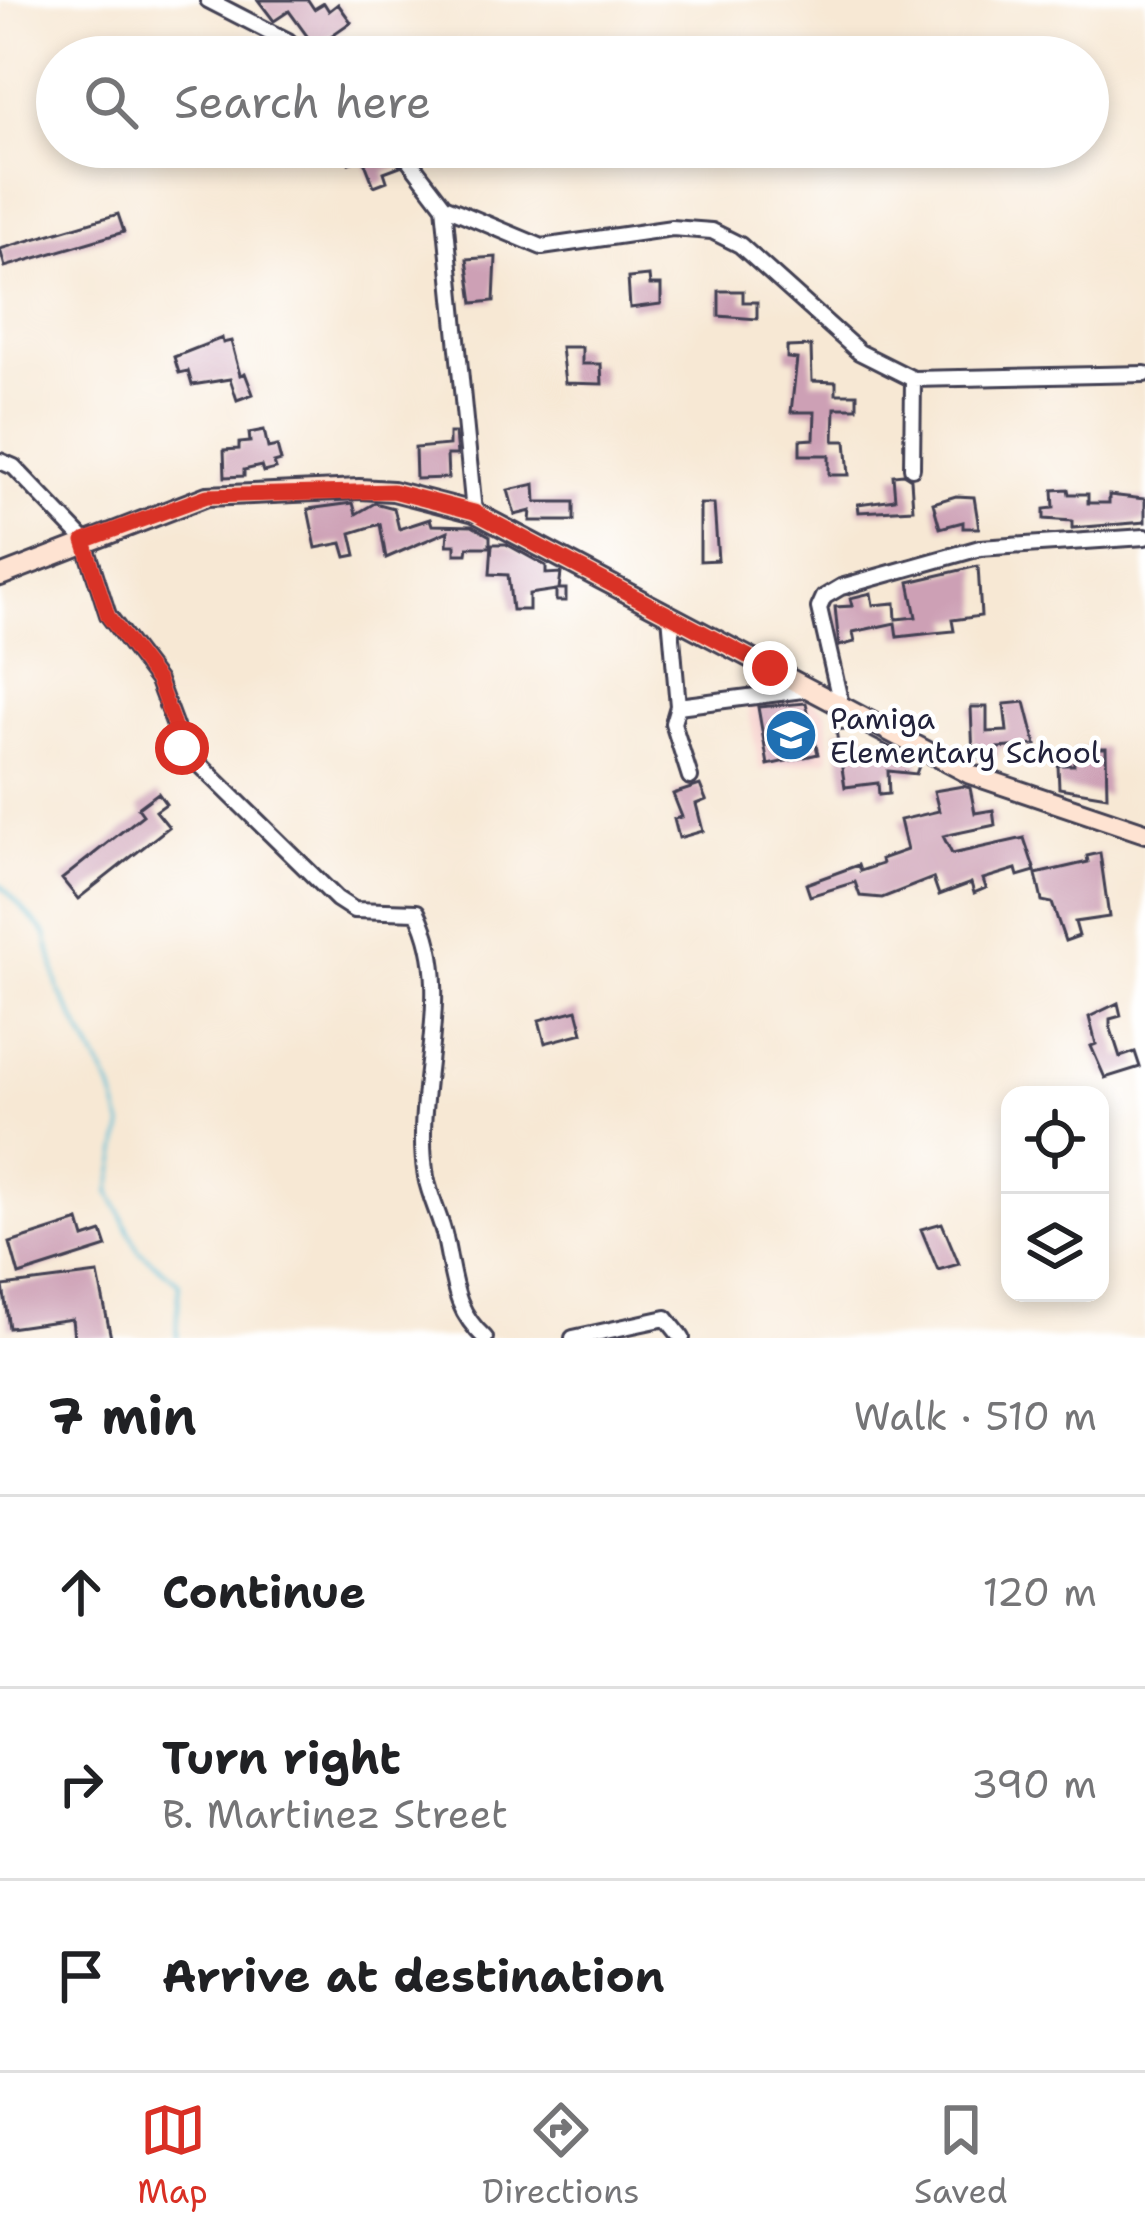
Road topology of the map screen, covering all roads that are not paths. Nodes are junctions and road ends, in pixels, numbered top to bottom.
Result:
1 (208, 0) edge
2 (278, 36) edge
3 (417, 168) edge
4 (444, 206) junction
5 (1145, 374) edge
6 (914, 379) junction
7 (0, 461) edge
8 (912, 468) dead end
9 (474, 512) junction
10 (1145, 537) edge
11 (84, 541) junction
12 (0, 576) edge
13 (670, 615) junction
14 (803, 690) junction
15 (678, 706) junction
16 (842, 710) junction
17 (690, 777) dead end
18 (1145, 833) edge
19 (485, 1338) edge
20 (573, 1338) edge
21 (682, 1338) edge

1 - 2 street
3 - 4 street
4 - 6 street
4 - 9 street
5 - 6 street
6 - 8 street
7 - 11 street
9 - 11 street
9 - 13 street
10 - 16 street
11 - 12 street
11 - 19 street
13 - 14 street
13 - 15 street
14 - 15 street
14 - 16 street
15 - 17 street
16 - 18 street
20 - 21 street

